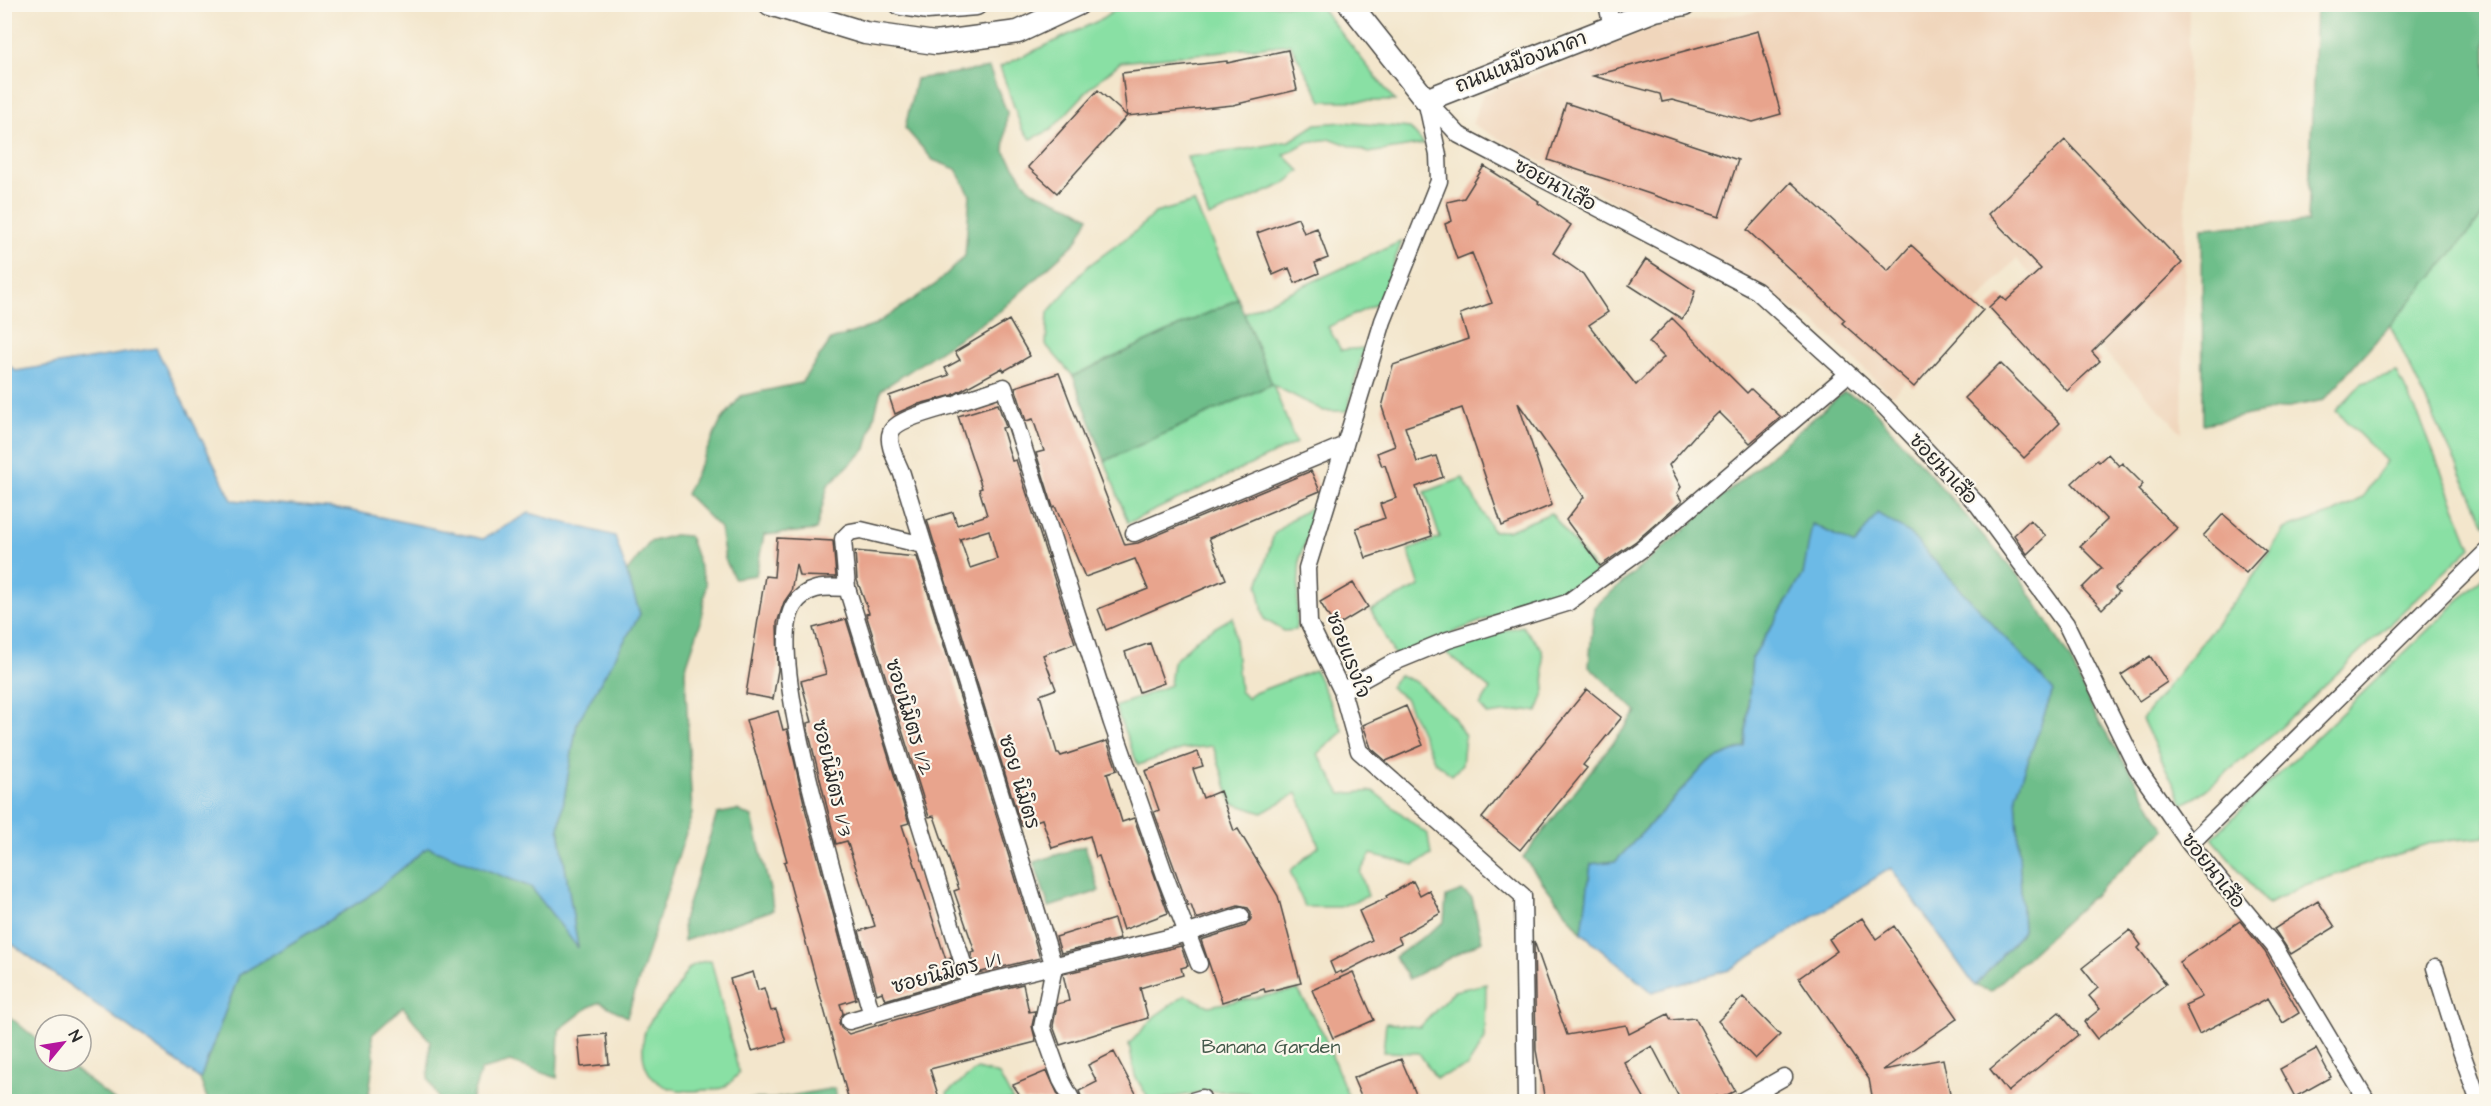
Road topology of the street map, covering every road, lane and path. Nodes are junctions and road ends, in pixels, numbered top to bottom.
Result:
1 (770, 4) edge
2 (901, 4) edge
3 (976, 4) edge
4 (1078, 4) edge
5 (1350, 4) edge
6 (1607, 4) edge
7 (1685, 4) edge
8 (1612, 27) junction
9 (1426, 100) junction
10 (1848, 374) junction
11 (1345, 444) junction
12 (1134, 533) dead end
13 (923, 545) junction
14 (2487, 552) edge
15 (847, 588) junction
16 (1342, 691) junction
17 (2190, 844) junction
18 (1241, 916) dead end
19 (1188, 933) junction
20 (1199, 964) dead end
21 (1054, 967) junction
22 (2435, 968) dead end
23 (970, 986) junction
24 (872, 1015) junction
25 (849, 1021) dead end
26 (1784, 1077) dead end
27 (1073, 1101) edge
28 (1526, 1101) edge
29 (1740, 1101) edge
30 (2367, 1101) edge
31 (2479, 1101) edge

1 - 4 street
2 - 3 street
5 - 9 street, ซอยนาเสือ
6 - 8 street
7 - 8 street, ถนนเหมืองนาคา
8 - 9 street, ถนนเหมืองนาคา
9 - 10 street, ซอยนาเสือ
9 - 11 street, ซอยแรงใจ
10 - 16 street
10 - 17 street, ซอยนาเสือ
11 - 12 street
11 - 16 street, ซอยแรงใจ
13 - 15 street, ซอยนิมิตร 1/2
13 - 19 street, ซอย นิมิตร
13 - 21 street, ซอย นิมิตร
14 - 17 street
15 - 23 street, ซอยนิมิตร 1/2
15 - 24 street, ซอยนิมิตร 1/3
16 - 28 street, ซอยแรงใจ
17 - 30 street, ซอยนาเสือ
18 - 19 street, ซอยนิมิตร 1/1
19 - 20 street
19 - 21 street, ซอยนิมิตร 1/1
21 - 23 street, ซอยนิมิตร 1/1
21 - 27 street, ซอย นิมิตร
22 - 31 street
23 - 24 street, ซอยนิมิตร 1/1
24 - 25 street, ซอยนิมิตร 1/1
26 - 29 street

